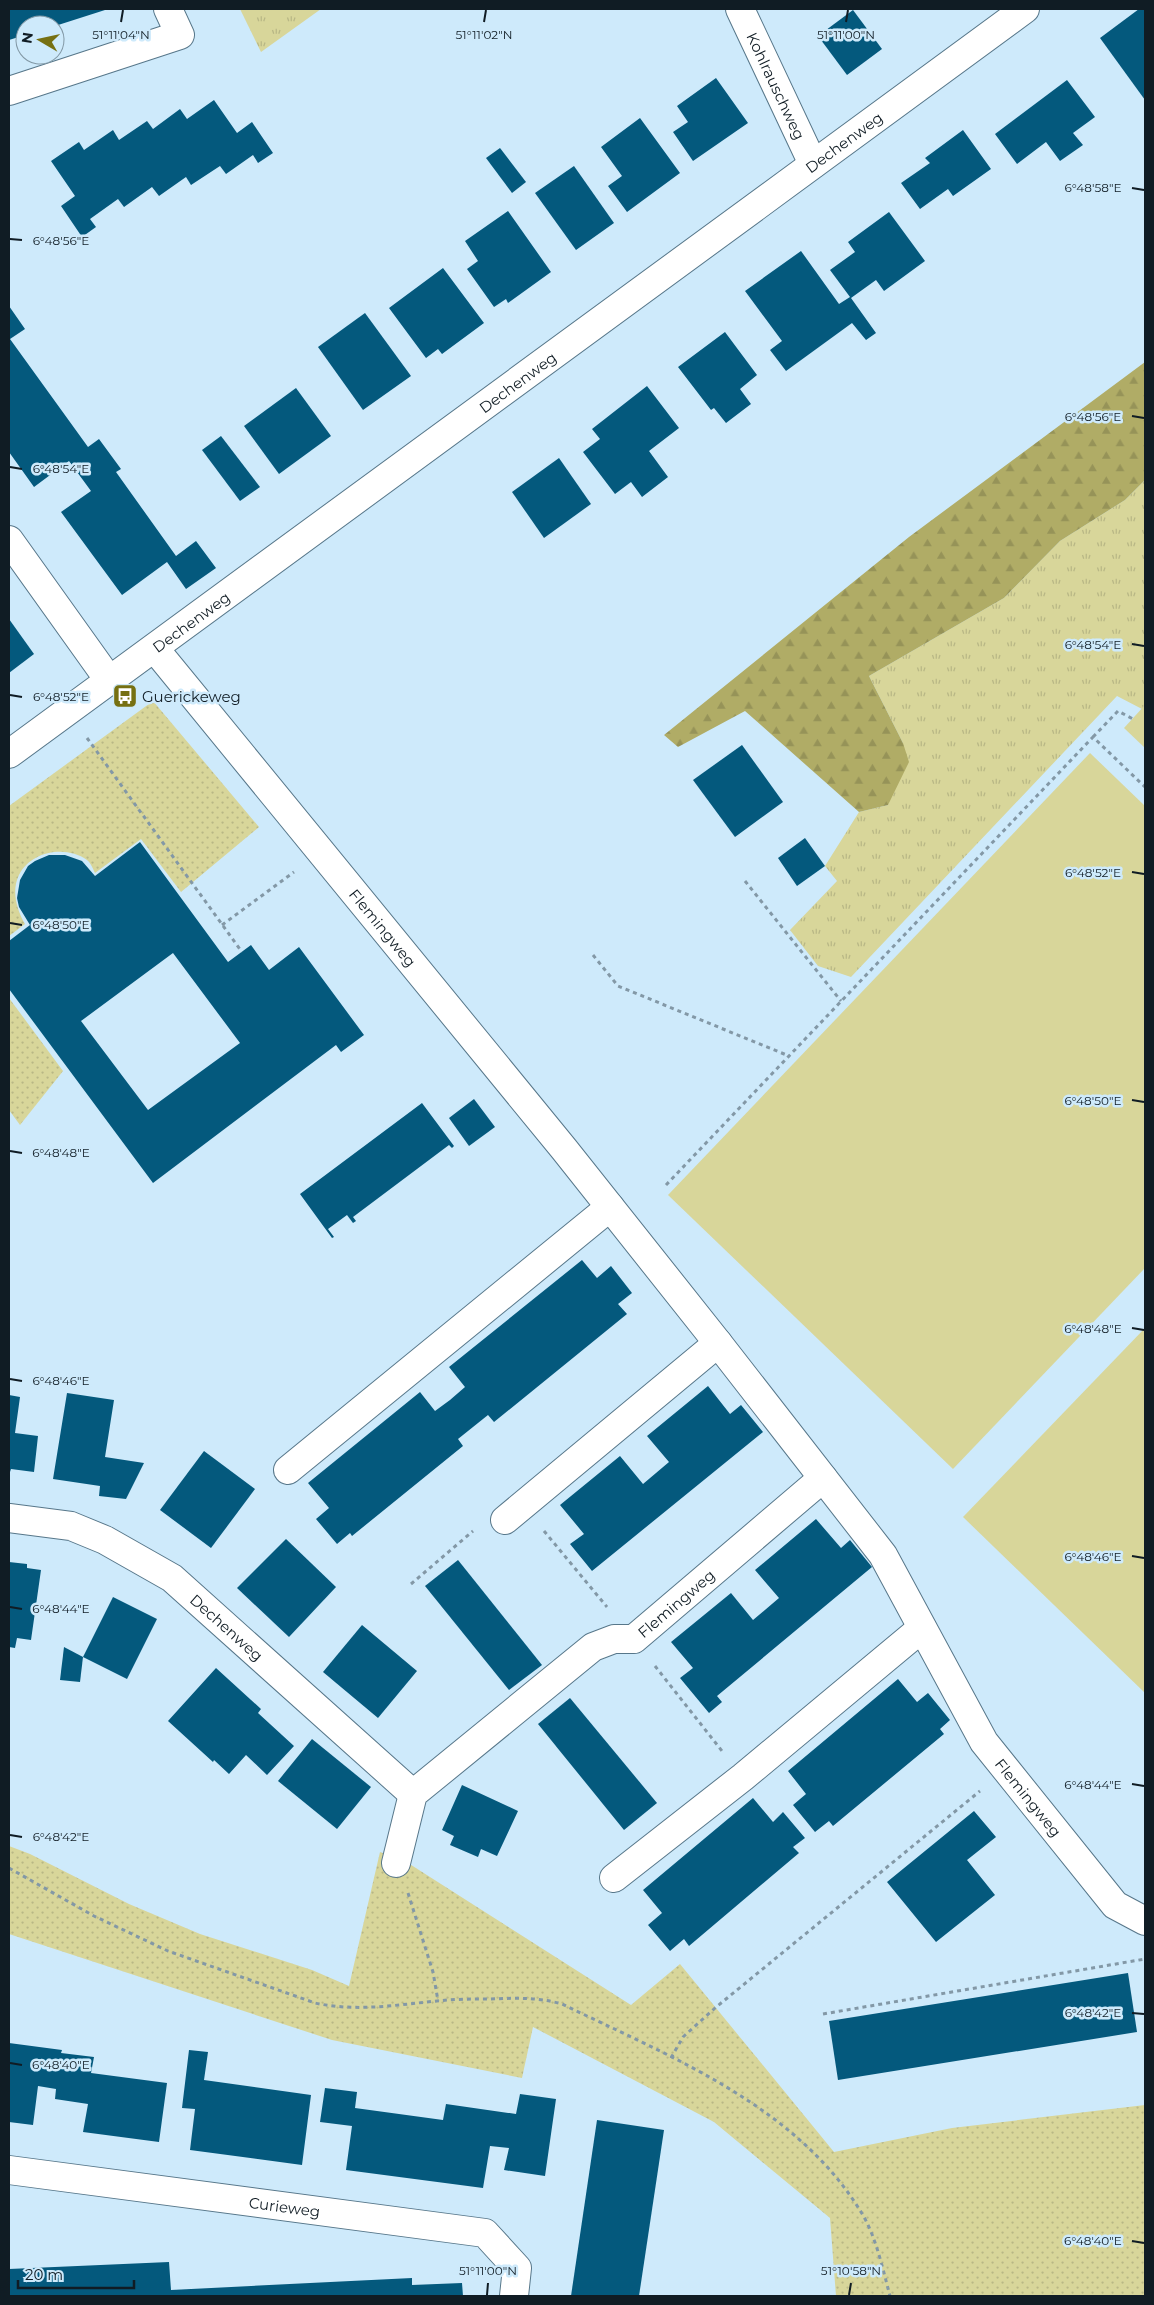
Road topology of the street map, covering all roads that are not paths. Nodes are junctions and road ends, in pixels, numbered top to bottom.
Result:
1 (168, 9) edge
2 (740, 9) edge
3 (1025, 9) edge
4 (9, 91) edge
5 (813, 164) junction
6 (9, 540) edge
7 (155, 649) junction
8 (109, 680) junction
9 (9, 754) edge
10 (610, 1207) junction
11 (718, 1343) junction
12 (288, 1470) dead end
13 (822, 1478) junction
14 (9, 1518) edge
15 (505, 1520) road end
16 (922, 1628) junction
17 (412, 1794) junction
18 (396, 1863) road end
19 (614, 1878) dead end
20 (1145, 1921) edge
21 (9, 2170) edge
22 (514, 2296) edge

1 - 4 street
2 - 5 street, Kohlrauschweg
3 - 5 street, Dechenweg
5 - 7 street, Dechenweg
6 - 8 street
7 - 8 street, Dechenweg
7 - 10 street, Flemingweg
8 - 9 street, Dechenweg
10 - 11 street, Flemingweg
10 - 12 street
11 - 13 street, Flemingweg
11 - 15 street
13 - 16 street, Flemingweg
13 - 17 street, Flemingweg
14 - 17 street, Dechenweg
16 - 19 street
16 - 20 street, Flemingweg
17 - 18 street
21 - 22 street, Curieweg

